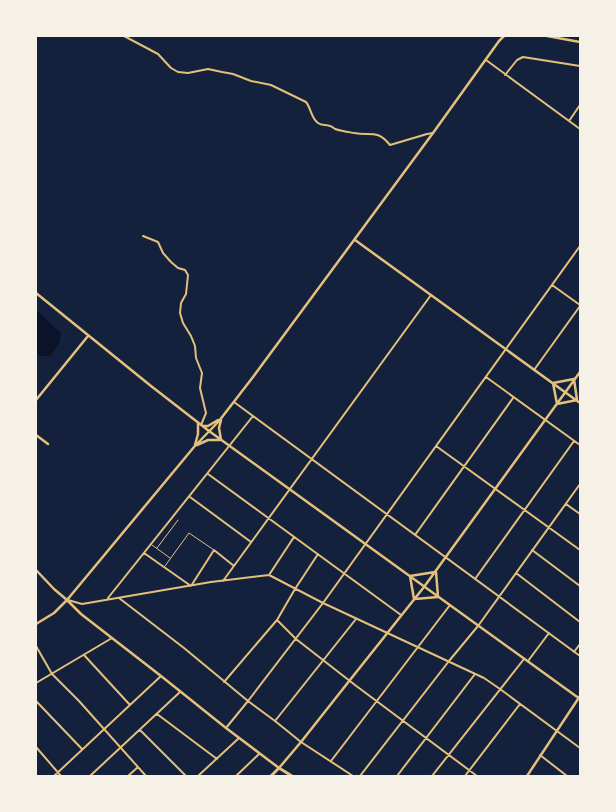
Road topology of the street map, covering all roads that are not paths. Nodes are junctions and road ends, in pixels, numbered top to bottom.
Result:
1 (124, 36) edge
2 (503, 36) edge
3 (547, 36) edge
4 (580, 42) edge
5 (486, 60) junction
6 (580, 66) edge
7 (505, 75) junction
8 (580, 105) edge
9 (569, 120) junction
10 (580, 129) edge
11 (433, 133) junction
12 (143, 236) dead end
13 (354, 240) junction
14 (580, 246) edge
15 (552, 285) junction
16 (36, 293) edge
17 (431, 295) junction
18 (580, 306) edge
19 (88, 336) junction
20 (506, 350) junction
21 (534, 370) junction
22 (580, 372) edge
23 (486, 377) junction
24 (574, 379) junction
25 (553, 383) junction
26 (565, 392) junction
27 (513, 398) junction
28 (36, 400) edge
29 (234, 402) junction
30 (579, 402) edge
31 (557, 404) junction
32 (254, 416) junction
33 (221, 419) junction
34 (545, 420) junction
35 (198, 422) junction
36 (202, 426) junction
37 (209, 432) junction
38 (36, 436) edge
39 (221, 440) junction
40 (574, 441) junction
41 (48, 444) dead end
42 (580, 445) edge
43 (195, 446) junction
44 (230, 446) junction
45 (436, 446) junction
46 (312, 459) junction
47 (464, 466) junction
48 (208, 474) junction
49 (580, 484) edge
50 (290, 489) junction
51 (495, 489) junction
52 (190, 497) junction
53 (566, 504) junction
54 (525, 510) junction
55 (387, 514) junction
56 (580, 514) edge
57 (268, 518) junction
58 (178, 520) dead end
59 (548, 528) junction
60 (415, 535) junction
61 (294, 537) junction
62 (251, 542) junction
63 (150, 544) junction
64 (366, 544) junction
65 (157, 548) junction
66 (214, 550) junction
67 (532, 550) junction
68 (580, 550) edge
69 (144, 553) junction
70 (318, 554) junction
71 (446, 558) junction
72 (170, 559) junction
73 (234, 566) junction
74 (165, 567) junction
75 (36, 570) edge
76 (436, 572) junction
77 (516, 572) junction
78 (344, 574) junction
79 (269, 575) junction
80 (410, 576) junction
81 (475, 579) junction
82 (223, 581) junction
83 (191, 586) junction
84 (580, 586) edge
85 (424, 587) junction
86 (295, 589) junction
87 (438, 596) junction
88 (499, 596) junction
89 (118, 597) junction
90 (107, 599) junction
91 (414, 599) junction
92 (67, 600) junction
93 (323, 603) junction
94 (450, 606) junction
95 (401, 616) junction
96 (357, 618) junction
97 (277, 620) junction
98 (580, 622) edge
99 (36, 624) edge
100 (478, 626) junction
101 (387, 633) junction
102 (548, 633) junction
103 (112, 638) junction
104 (296, 639) junction
105 (580, 644) edge
106 (36, 646) edge
107 (417, 647) junction
108 (574, 652) junction
109 (84, 655) junction
110 (580, 656) edge
111 (524, 659) junction
112 (323, 660) junction
113 (449, 661) junction
114 (527, 662) junction
115 (52, 674) junction
116 (476, 674) junction
117 (161, 676) junction
118 (350, 680) junction
119 (224, 682) junction
120 (36, 683) edge
121 (500, 689) junction
122 (180, 692) junction
123 (579, 698) edge
124 (36, 701) edge
125 (248, 701) junction
126 (377, 701) junction
127 (520, 704) junction
128 (130, 705) junction
129 (157, 714) junction
130 (275, 721) junction
131 (402, 721) junction
132 (226, 728) junction
133 (105, 729) junction
134 (140, 730) junction
135 (556, 730) junction
136 (239, 738) junction
137 (426, 738) junction
138 (301, 742) junction
139 (36, 747) edge
140 (120, 748) junction
141 (580, 748) edge
142 (82, 750) junction
143 (259, 754) junction
144 (448, 755) junction
145 (540, 756) junction
146 (217, 759) junction
147 (331, 761) junction
148 (138, 766) junction
149 (279, 768) junction
150 (469, 770) junction
151 (58, 772) junction
152 (54, 776) edge
153 (61, 776) edge
154 (90, 776) edge
155 (128, 776) edge
156 (146, 776) edge
157 (186, 776) edge
158 (198, 776) edge
159 (236, 776) edge
160 (271, 776) edge
161 (292, 776) edge
162 (353, 776) edge
163 (360, 776) edge
164 (397, 776) edge
165 (432, 776) edge
166 (465, 776) edge
167 (477, 776) edge
168 (526, 776) edge
169 (567, 776) edge

1 - 11 street
2 - 5 street
3 - 4 street
5 - 7 street
5 - 11 street
6 - 7 street
7 - 9 street
8 - 9 street
9 - 10 street
11 - 13 street
12 - 36 street
13 - 17 street
13 - 29 street
14 - 15 street
15 - 18 street
15 - 20 street
16 - 19 street
17 - 20 street
17 - 46 street
18 - 21 street
19 - 28 street
19 - 35 street
20 - 21 street
20 - 23 street
21 - 25 street
22 - 24 street
23 - 27 street
23 - 45 street
24 - 25 street
24 - 26 street
24 - 30 street
25 - 26 street
25 - 31 street
26 - 30 street
26 - 31 street
27 - 34 street
27 - 47 street
29 - 32 street
29 - 33 street
30 - 31 street
31 - 34 street
32 - 44 street
32 - 46 street
33 - 36 street
33 - 37 street
33 - 39 street
34 - 40 street
34 - 51 street
35 - 36 street
35 - 43 street
36 - 37 street
37 - 39 street
37 - 43 street
38 - 41 street
39 - 43 street
39 - 44 street
40 - 42 street
40 - 54 street
43 - 92 street
44 - 48 street
44 - 50 street
45 - 47 street
45 - 55 street
46 - 50 street
46 - 55 street
47 - 51 street
47 - 60 street
48 - 52 street
48 - 57 street
49 - 53 street
50 - 57 street
50 - 64 street
51 - 54 street
51 - 71 street
52 - 62 street
52 - 63 street
53 - 56 street
53 - 59 street
54 - 59 street
54 - 81 street
55 - 60 street
55 - 64 street
57 - 61 street
57 - 62 street
58 - 65 lane
59 - 67 street
59 - 68 street
60 - 71 street
61 - 70 street
61 - 79 street
62 - 73 street
63 - 65 lane
63 - 69 street
64 - 78 street
64 - 80 street
65 - 72 lane
66 - 72 lane
66 - 73 street
66 - 83 street
67 - 77 street
67 - 84 street
69 - 74 street
69 - 90 street
70 - 78 street
70 - 86 street
71 - 76 street
71 - 81 street
72 - 74 lane
73 - 82 street
74 - 83 street
75 - 92 street
76 - 80 street
76 - 85 street
76 - 87 street
77 - 88 street
77 - 98 street
78 - 93 street
78 - 95 street
79 - 82 street
79 - 86 street
80 - 85 street
80 - 91 street
81 - 88 street
82 - 83 street
83 - 89 street
85 - 87 street
85 - 91 street
86 - 93 street
86 - 97 street
87 - 91 street
87 - 94 street
88 - 100 street
88 - 102 street
89 - 90 street
89 - 119 street
90 - 92 street
91 - 95 street
92 - 99 street
92 - 103 street
93 - 96 street
93 - 104 street
94 - 100 street
94 - 107 street
95 - 101 street
96 - 101 street
96 - 112 street
97 - 104 street
97 - 119 street
100 - 111 street
100 - 113 street
101 - 107 street
101 - 118 street
102 - 108 street
102 - 114 street
103 - 109 street
103 - 117 street
104 - 112 street
104 - 125 street
105 - 108 street
106 - 115 street
107 - 113 street
107 - 126 street
108 - 110 street
109 - 115 street
109 - 128 street
111 - 114 street
111 - 121 street
112 - 118 street
112 - 130 street
113 - 116 street
113 - 131 street
114 - 123 street
115 - 120 street
115 - 133 street
116 - 121 street
116 - 137 street
117 - 122 street
117 - 128 street
118 - 126 street
118 - 138 street
119 - 125 street
121 - 127 street
121 - 144 street
122 - 129 street
122 - 132 street
123 - 135 street
124 - 142 street
125 - 130 street
125 - 132 street
126 - 131 street
126 - 147 street
127 - 135 street
127 - 150 street
128 - 133 street
129 - 134 street
129 - 146 street
130 - 138 street
131 - 137 street
131 - 163 street
132 - 136 street
133 - 140 street
133 - 142 street
134 - 140 street
134 - 157 street
135 - 141 street
135 - 145 street
136 - 143 street
136 - 146 street
137 - 144 street
137 - 164 street
138 - 147 street
138 - 149 street
139 - 151 street
140 - 148 street
140 - 154 street
142 - 151 street
143 - 149 street
143 - 159 street
144 - 150 street
144 - 165 street
145 - 168 street
145 - 169 street
146 - 158 street
147 - 162 street
148 - 155 street
148 - 156 street
149 - 160 main road
149 - 161 main road
150 - 166 street
150 - 167 street
151 - 152 street
151 - 153 street

